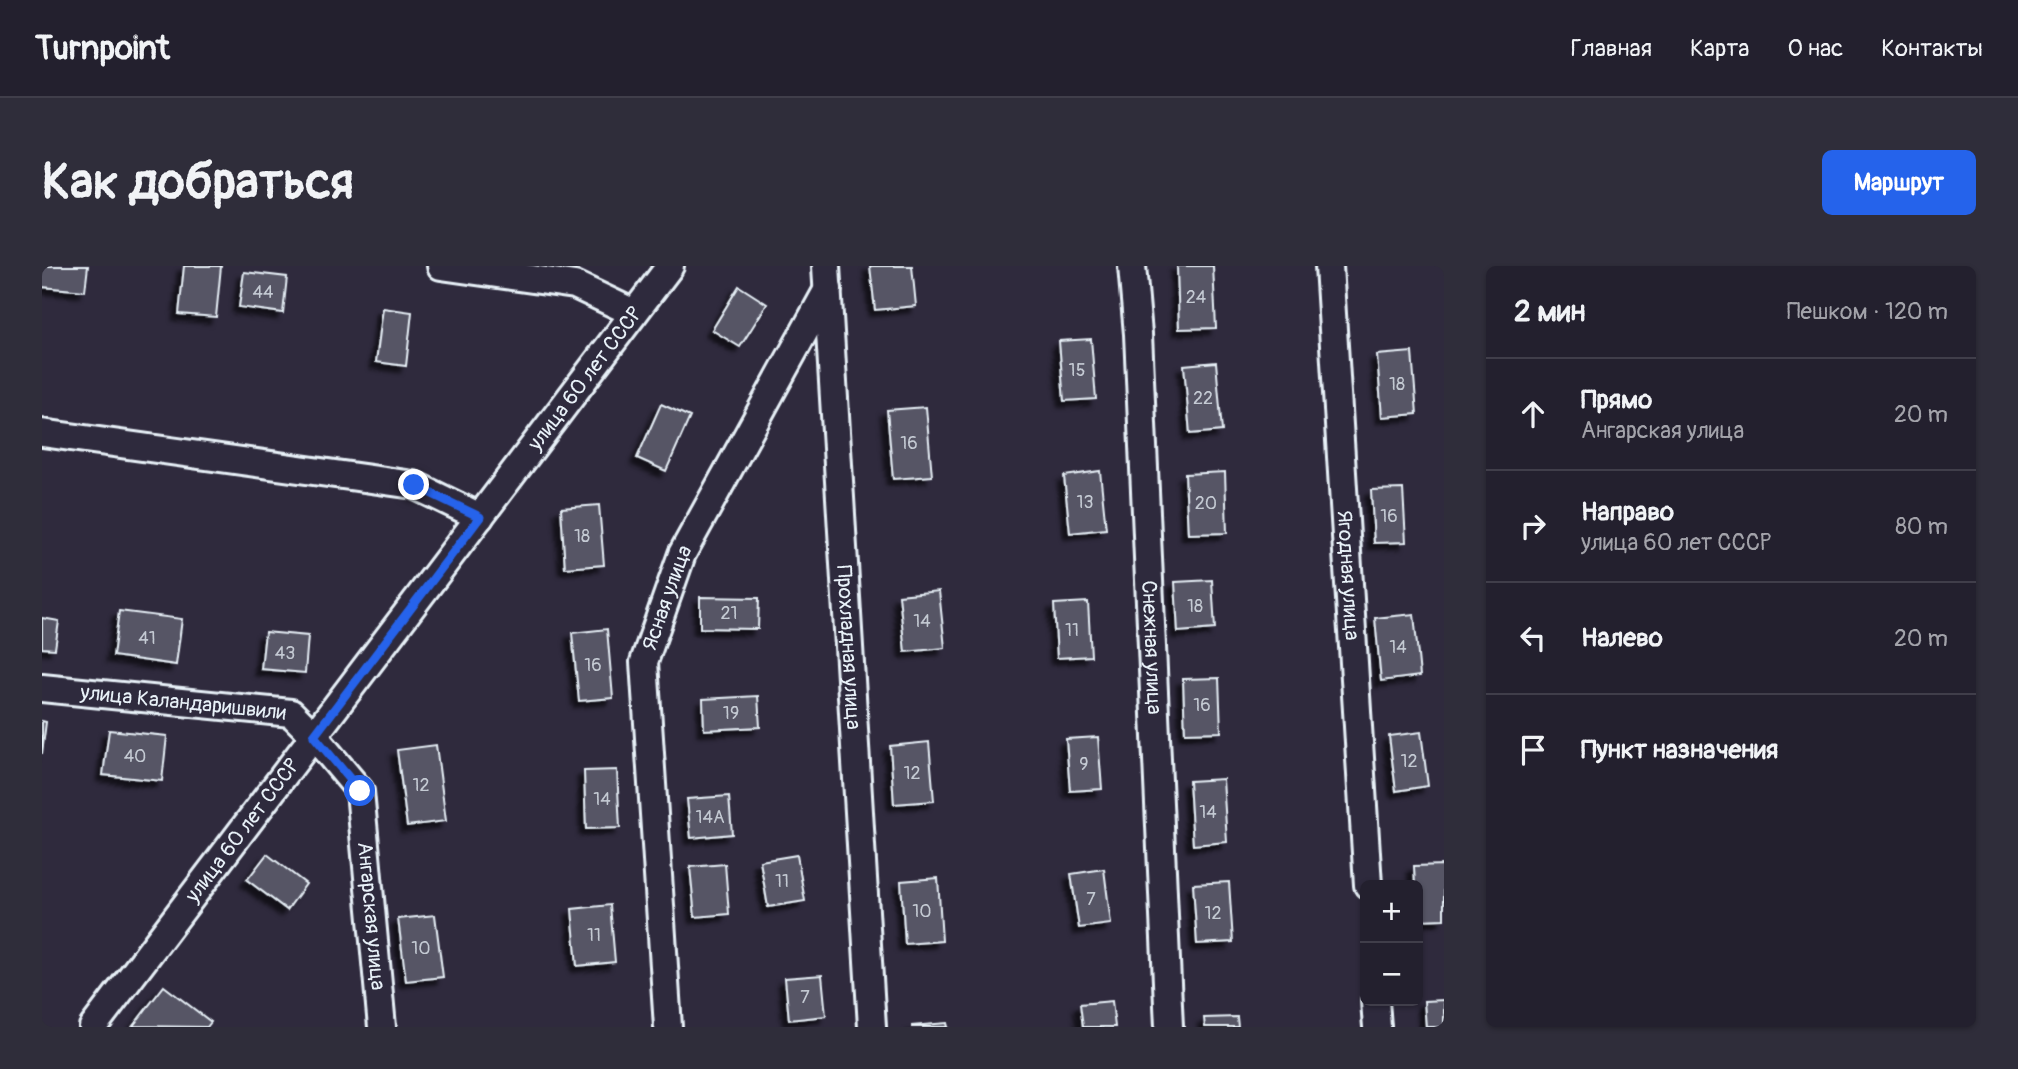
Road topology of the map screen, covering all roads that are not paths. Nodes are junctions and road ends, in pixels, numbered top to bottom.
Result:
1 (440, 266) edge
2 (670, 266) edge
3 (1132, 266) edge
4 (1329, 266) edge
5 (827, 278) edge
6 (634, 313) junction
7 (42, 433) edge
8 (480, 517) junction
9 (42, 688) edge
10 (314, 736) junction
11 (1368, 880) edge
12 (1375, 1006) edge
13 (93, 1027) edge
14 (382, 1027) edge
15 (668, 1027) edge
16 (872, 1027) edge
17 (1169, 1027) edge
18 (1377, 1027) edge

1 - 6 street
2 - 6 street, улица 60 лет СССР
3 - 17 street, Снежная улица
4 - 11 street, Ягодная улица
5 - 15 street, Ясная улица
5 - 16 street, Прохладная улица
6 - 8 street, улица 60 лет СССР
7 - 8 street
8 - 10 street, улица 60 лет СССР
9 - 10 street, улица Каландаришвили
10 - 13 street, улица 60 лет СССР
10 - 14 street, Ангарская улица
12 - 18 street

